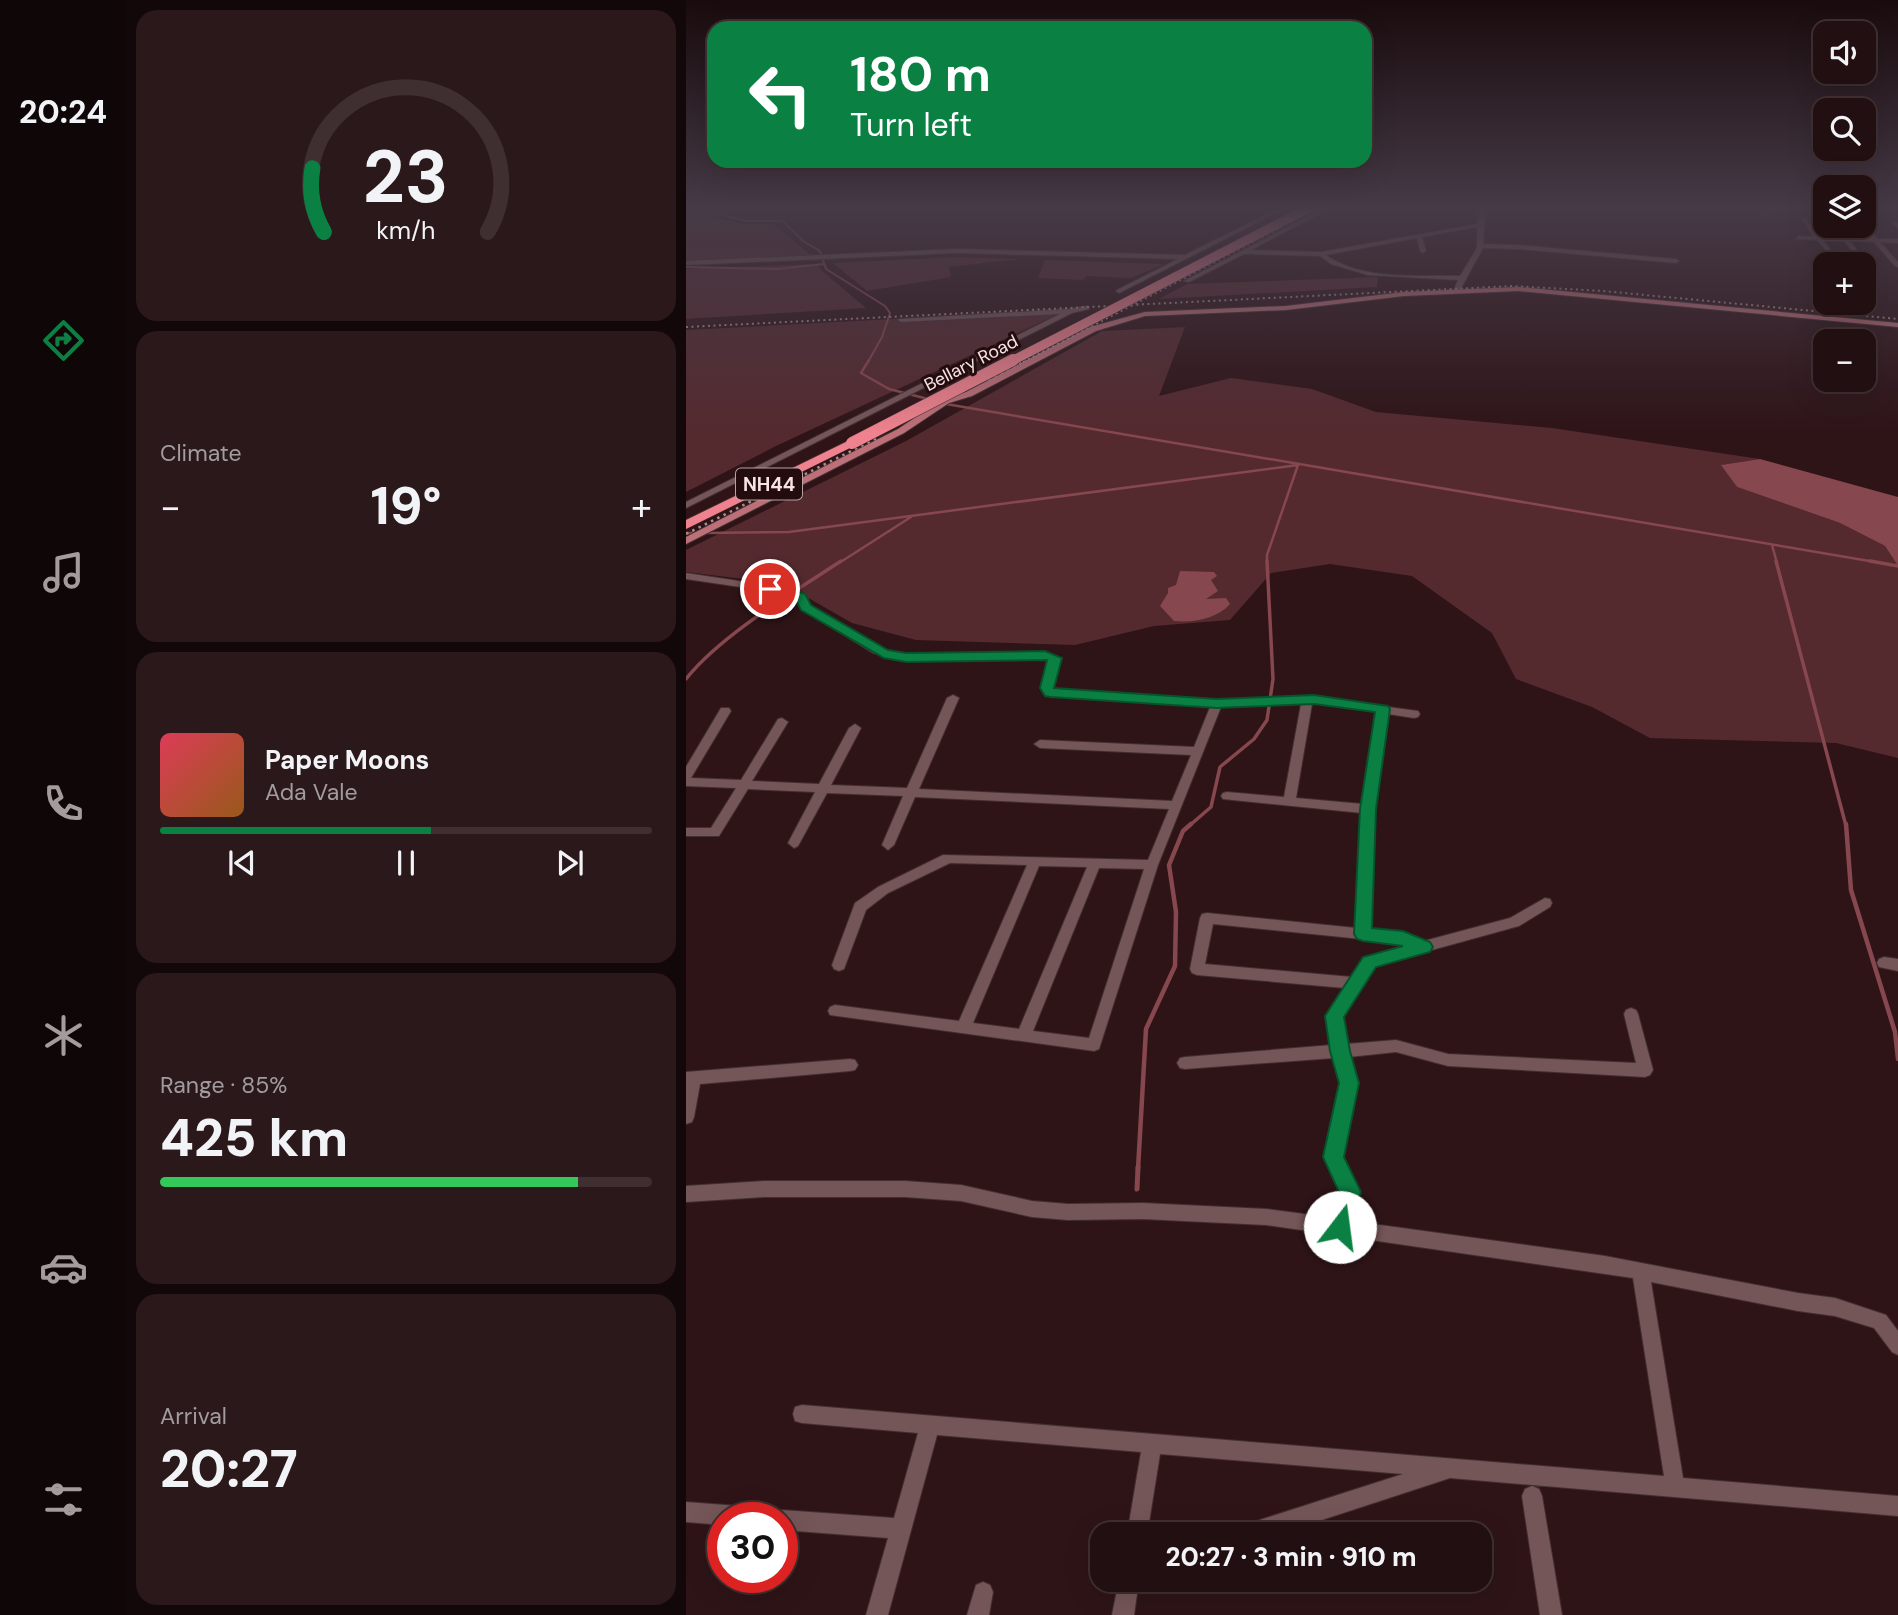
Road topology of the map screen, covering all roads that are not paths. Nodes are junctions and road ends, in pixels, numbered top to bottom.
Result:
1 (1136, 282) edge
2 (1158, 282) edge
3 (1460, 282) edge
4 (1457, 290) junction
5 (1119, 291) dead end
6 (1087, 308) dead end
7 (1070, 311) junction
8 (901, 320) dead end
9 (1898, 325) edge
10 (915, 390) joint
11 (848, 441) junction
12 (686, 505) edge
13 (686, 515) edge
14 (686, 525) edge
15 (686, 541) edge
16 (686, 576) edge
17 (953, 698) dead end
18 (1307, 700) junction
19 (1217, 704) junction
20 (1383, 709) junction
21 (725, 711) dead end
22 (1414, 714) dead end
23 (782, 722) dead end
24 (855, 728) dead end
25 (1040, 744) dead end
26 (1198, 751) junction
27 (686, 777) edge
28 (686, 782) edge
29 (745, 785) junction
30 (823, 788) junction
31 (913, 792) junction
32 (1227, 796) dead end
33 (1290, 800) junction
34 (1177, 804) junction
35 (1368, 809) junction
36 (686, 832) edge
37 (794, 843) dead end
38 (888, 845) dead end
39 (1035, 861) junction
40 (1095, 863) junction
41 (1152, 865) junction
42 (1545, 902) dead end
43 (1363, 934) junction
44 (1424, 947) junction
45 (839, 965) dead end
46 (1356, 983) junction
47 (835, 1011) dead end
48 (1631, 1014) dead end
49 (962, 1028) junction
50 (1024, 1035) junction
51 (1340, 1051) junction
52 (1185, 1063) dead end
53 (850, 1065) dead end
54 (690, 1079) edge
55 (686, 1117) edge
56 (686, 1194) edge
57 (1340, 1227) junction
58 (1641, 1271) junction
59 (1898, 1346) edge
60 (802, 1414) dead end
61 (930, 1425) junction
62 (1152, 1445) junction
63 (1450, 1469) junction
64 (1675, 1488) junction
65 (1532, 1496) dead end
66 (1898, 1506) edge
67 (686, 1512) edge
68 (707, 1514) edge
69 (798, 1521) edge
70 (1139, 1522) edge
71 (1285, 1522) edge
72 (901, 1529) junction
73 (983, 1592) dead end
74 (1127, 1592) edge
75 (877, 1615) edge
76 (978, 1615) edge
77 (1123, 1615) edge
78 (1551, 1615) edge

1 - 5 street
2 - 11 highway, Bellary Road / NH44, bridge
3 - 4 street
4 - 9 main road
4 - 15 main road
6 - 7 street
7 - 8 street
7 - 10 street
10 - 12 street
11 - 13 highway, Bellary Road / NH44
11 - 14 highway, Bellary Road / NH44
16 - 19 street
17 - 31 street
18 - 19 street
18 - 20 street
18 - 33 street
19 - 26 street
20 - 22 street
20 - 35 street
21 - 27 street
23 - 29 street
24 - 30 street
25 - 26 street
26 - 34 street
28 - 29 street
29 - 30 street
29 - 36 street
30 - 31 street
30 - 37 street
31 - 34 street
31 - 38 street
32 - 33 street
33 - 35 street
34 - 41 street
35 - 43 street
39 - 40 street
39 - 45 street
39 - 49 street
40 - 41 street
40 - 50 street
41 - 50 street
42 - 44 street
43 - 44 street
43 - 46 street
44 - 46 street
46 - 51 street
47 - 49 street
48 - 51 street
49 - 50 street
51 - 52 street
51 - 57 street
53 - 54 street
54 - 55 street
56 - 57 street
57 - 58 street
58 - 59 street
58 - 64 street
60 - 61 street
61 - 62 street
61 - 72 street
62 - 63 street
62 - 70 street
63 - 64 street
63 - 71 street
64 - 66 street
65 - 78 street
67 - 68 street
69 - 72 street
72 - 75 street
73 - 76 street
74 - 77 street

